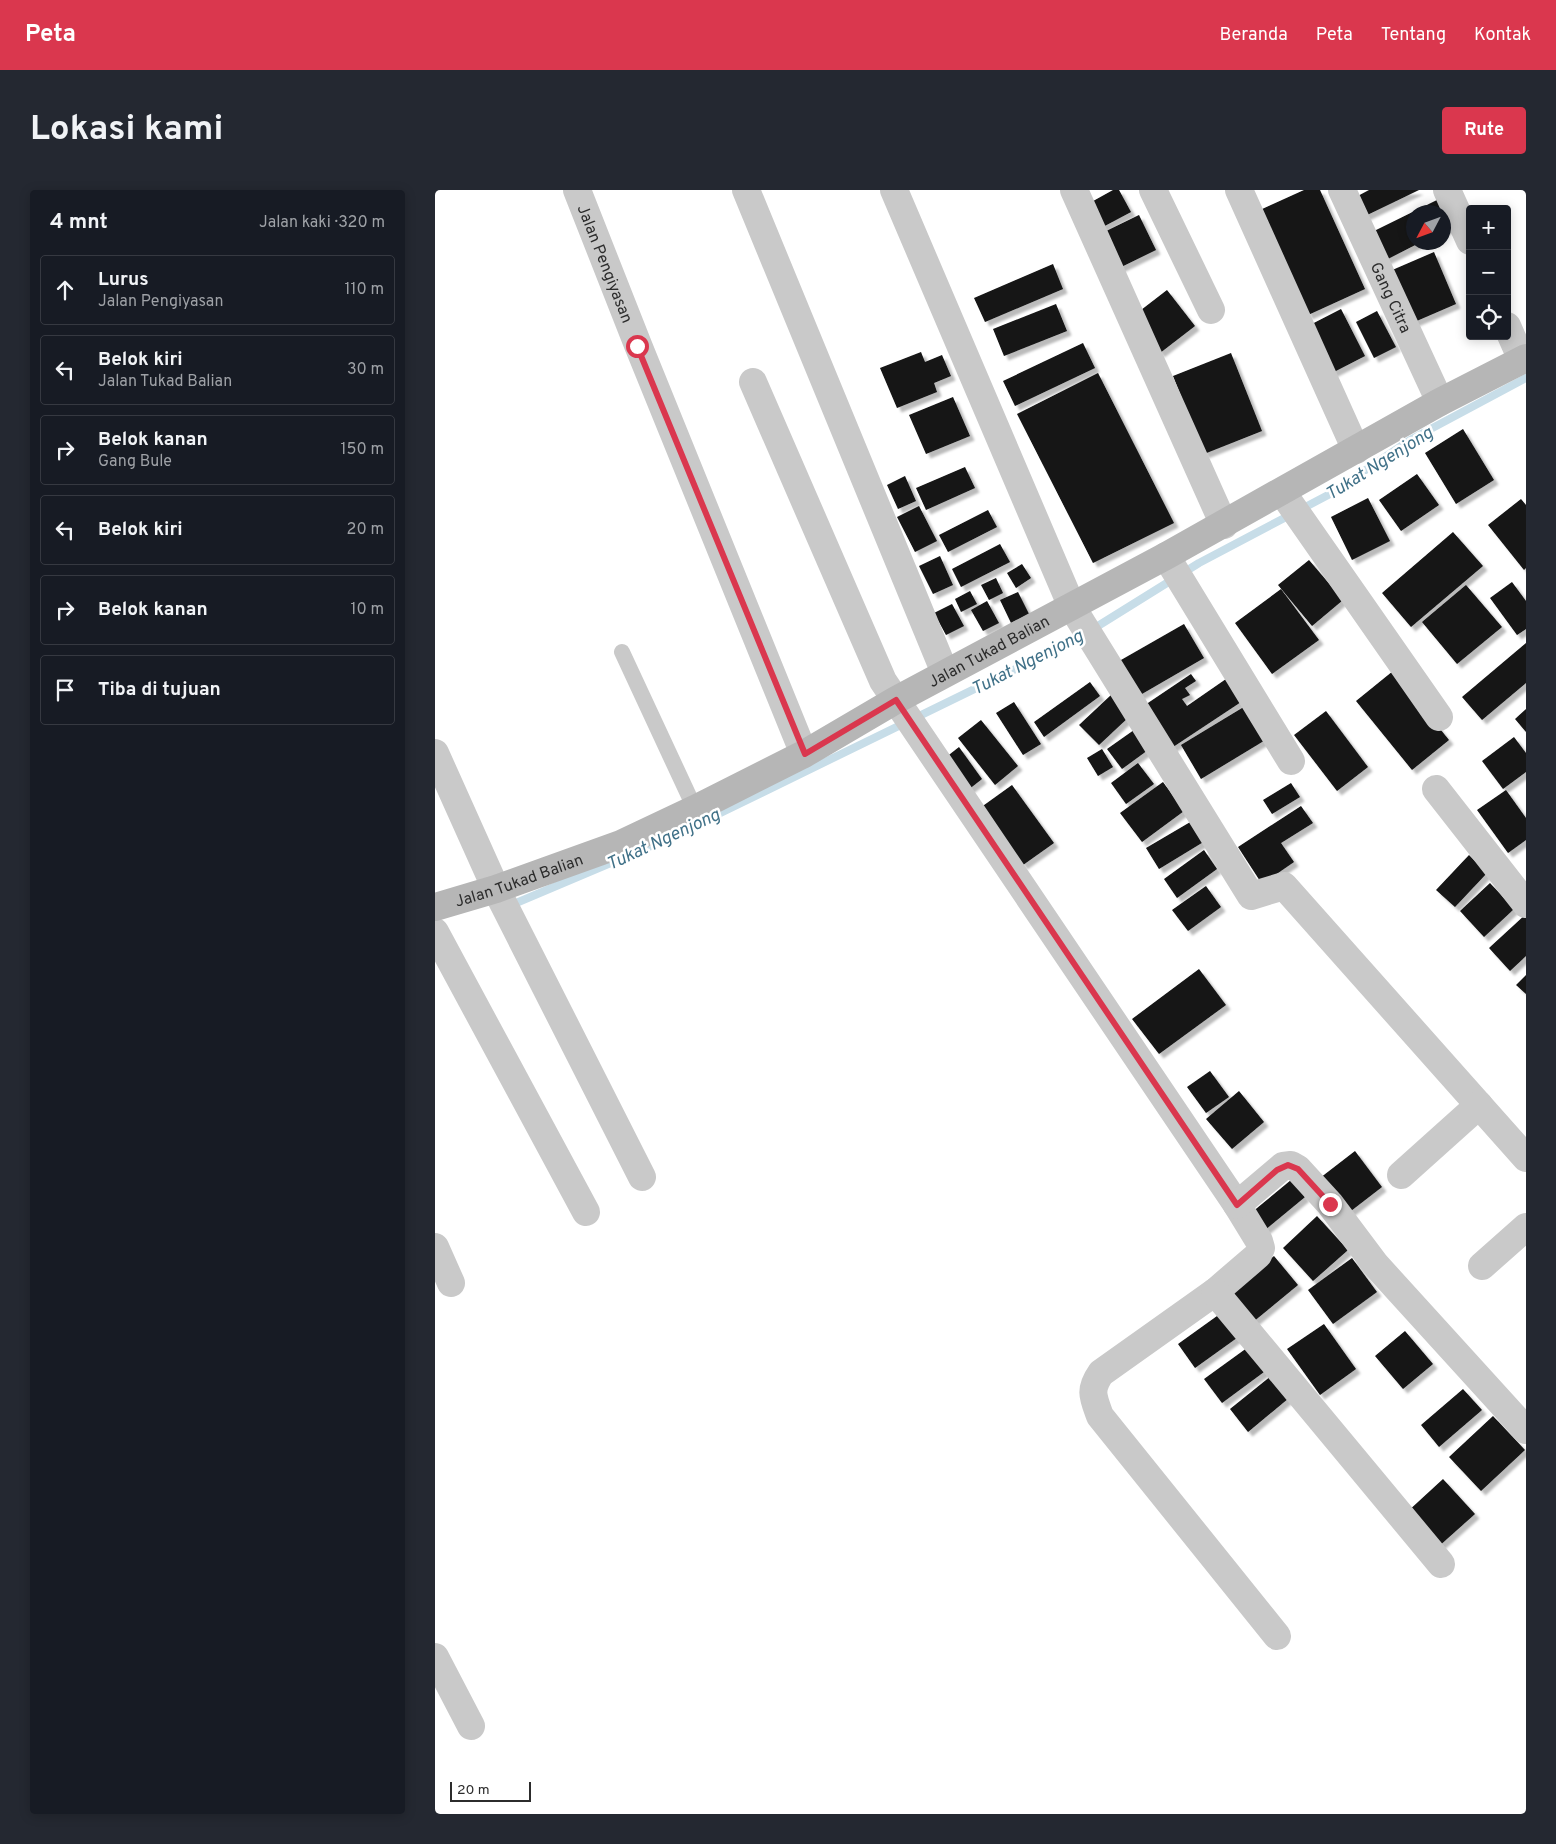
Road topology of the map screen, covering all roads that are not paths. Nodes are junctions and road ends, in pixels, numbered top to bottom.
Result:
1 (577, 190) edge
2 (746, 190) edge
3 (894, 190) edge
4 (1074, 190) edge
5 (1153, 190) edge
6 (1239, 190) edge
7 (1342, 190) edge
8 (1447, 190) edge
9 (1466, 232) edge
10 (1211, 310) dead end
11 (1511, 334) edge
12 (1524, 359) edge
13 (753, 382) dead end
14 (1440, 402) junction
15 (1356, 450) junction
16 (1282, 492) junction
17 (1224, 525) junction
18 (1166, 556) junction
19 (1072, 607) junction
20 (622, 652) dead end
21 (945, 673) junction
22 (896, 700) junction
23 (1439, 717) dead end
24 (435, 753) edge
25 (805, 754) junction
26 (1291, 761) dead end
27 (1436, 789) dead end
28 (695, 809) junction
29 (496, 890) junction
30 (1526, 904) edge
31 (435, 907) edge
32 (435, 932) edge
33 (1479, 1105) junction
34 (1526, 1158) edge
35 (1401, 1175) dead end
36 (642, 1177) dead end
37 (1237, 1205) junction
38 (586, 1212) dead end
39 (1526, 1227) edge
40 (435, 1247) edge
41 (1482, 1266) dead end
42 (451, 1283) dead end
43 (1215, 1292) junction
44 (1526, 1430) edge
45 (1441, 1564) dead end
46 (1277, 1636) dead end
47 (435, 1657) edge
48 (471, 1726) dead end

1 - 25 street, Jalan Pengiyasan
2 - 21 street
3 - 19 street
4 - 17 street
5 - 10 street
6 - 15 street
7 - 14 street, Gang Citra
8 - 9 street
11 - 12 street
12 - 14 street, Jalan Tukad Balian
13 - 22 street
14 - 15 street, Jalan Tukad Balian
15 - 16 street, Jalan Tukad Balian
16 - 17 street, Jalan Tukad Balian
16 - 23 street
17 - 18 street, Jalan Tukad Balian
18 - 19 street, Jalan Tukad Balian
18 - 26 street
19 - 21 street, Jalan Tukad Balian
19 - 33 street
20 - 28 lane
21 - 22 street, Jalan Tukad Balian
22 - 25 street, Jalan Tukad Balian
22 - 37 street
24 - 29 street
25 - 28 street, Jalan Tukad Balian
27 - 30 street
28 - 29 street, Jalan Tukad Balian
29 - 31 street, Jalan Tukad Balian
29 - 36 street
32 - 38 street
33 - 34 street
33 - 35 street
37 - 43 street
37 - 44 street
39 - 41 street
40 - 42 street
43 - 45 street
43 - 46 street
47 - 48 street

